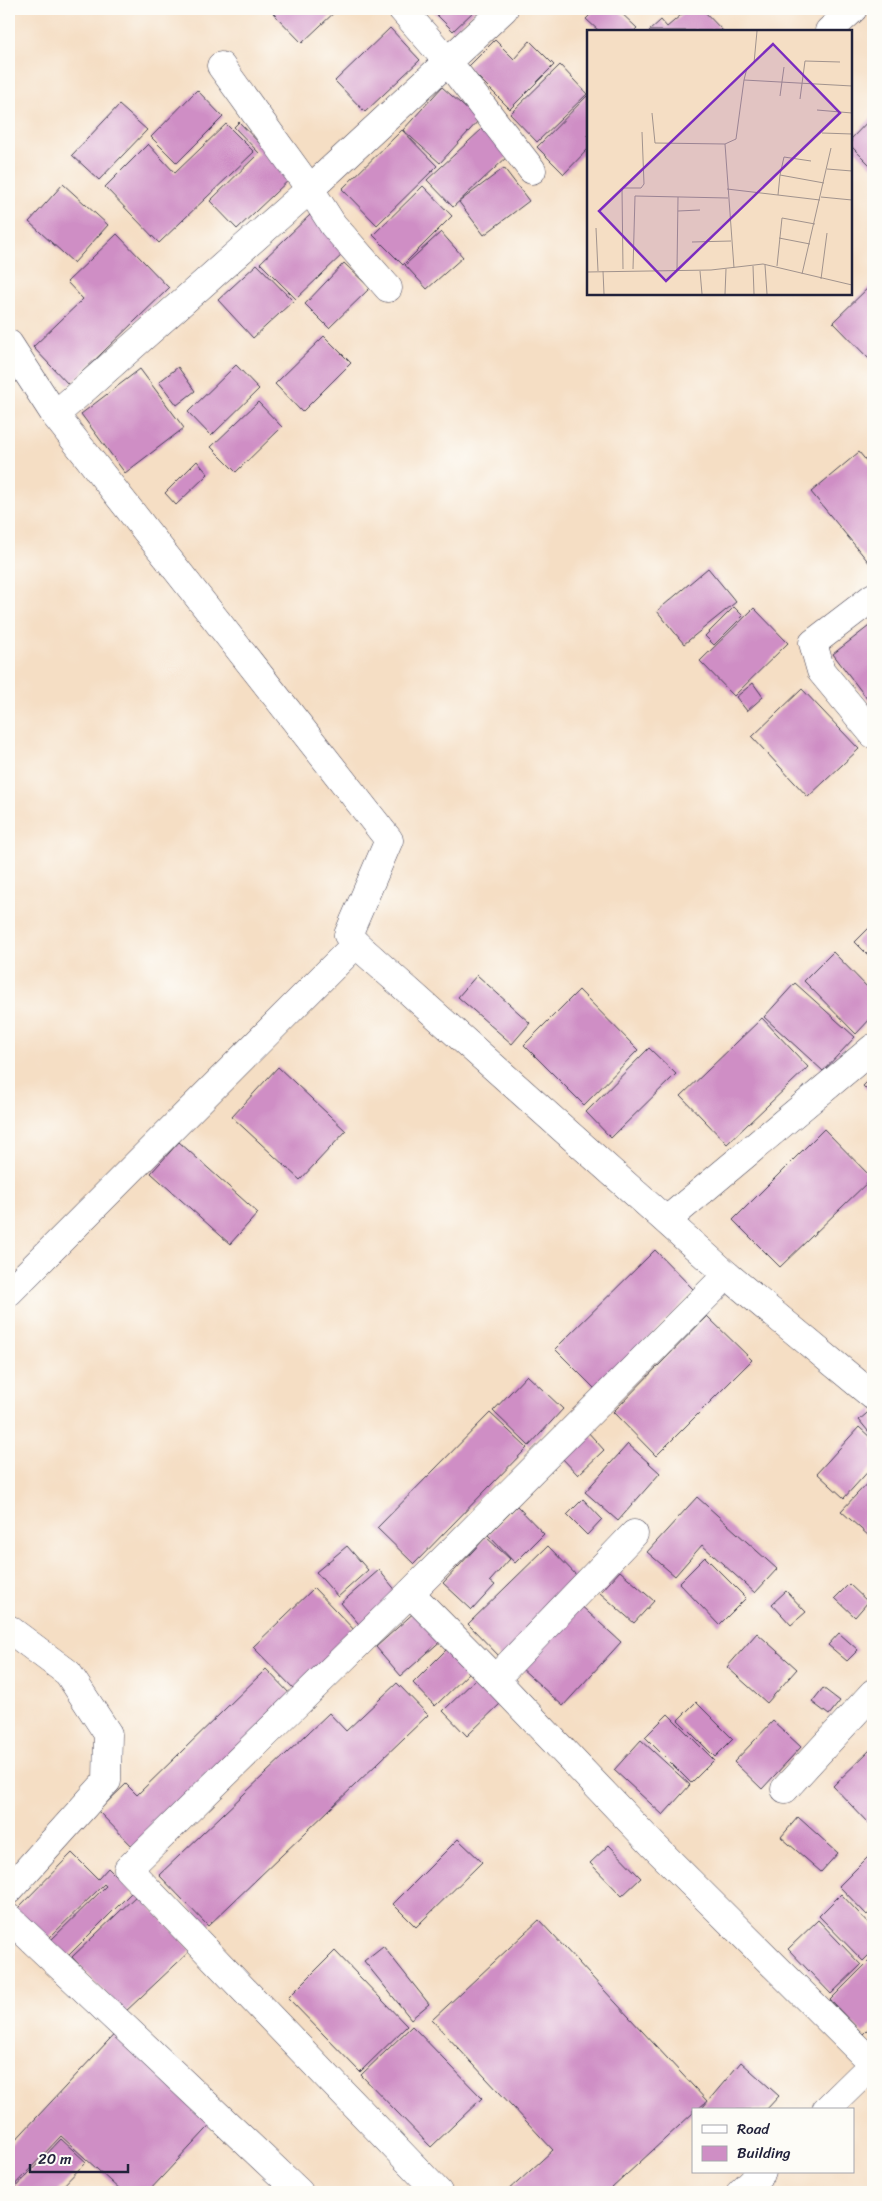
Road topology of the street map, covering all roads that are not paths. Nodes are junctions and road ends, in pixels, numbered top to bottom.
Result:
1 (402, 9) edge
2 (504, 9) edge
3 (853, 9) edge
4 (830, 30) edge
5 (448, 62) junction
6 (222, 66) dead end
7 (532, 170) dead end
8 (310, 189) junction
9 (388, 288) dead end
10 (9, 344) edge
11 (55, 415) junction
12 (873, 597) edge
13 (873, 734) edge
14 (356, 944) junction
15 (873, 1048) edge
16 (667, 1220) junction
17 (727, 1275) junction
18 (9, 1292) edge
19 (873, 1396) edge
20 (634, 1534) dead end
21 (410, 1593) junction
22 (9, 1629) edge
23 (495, 1679) junction
24 (873, 1693) edge
25 (785, 1789) dead end
26 (9, 1890) edge
27 (9, 1918) edge
28 (873, 2064) edge
29 (828, 2108) edge
30 (760, 2174) edge
31 (299, 2192) edge
32 (438, 2192) edge
33 (741, 2192) edge

1 - 5 street
2 - 5 street
3 - 4 street
5 - 7 street
5 - 8 street
6 - 8 street
8 - 9 street
8 - 11 street
10 - 11 street
11 - 14 street
12 - 13 street
14 - 16 street
14 - 18 street
15 - 16 street
16 - 17 street
17 - 19 street
17 - 21 street
20 - 23 street
21 - 23 street
21 - 32 street
22 - 26 street
23 - 28 street
24 - 25 street
27 - 31 street
28 - 29 street
30 - 33 street

